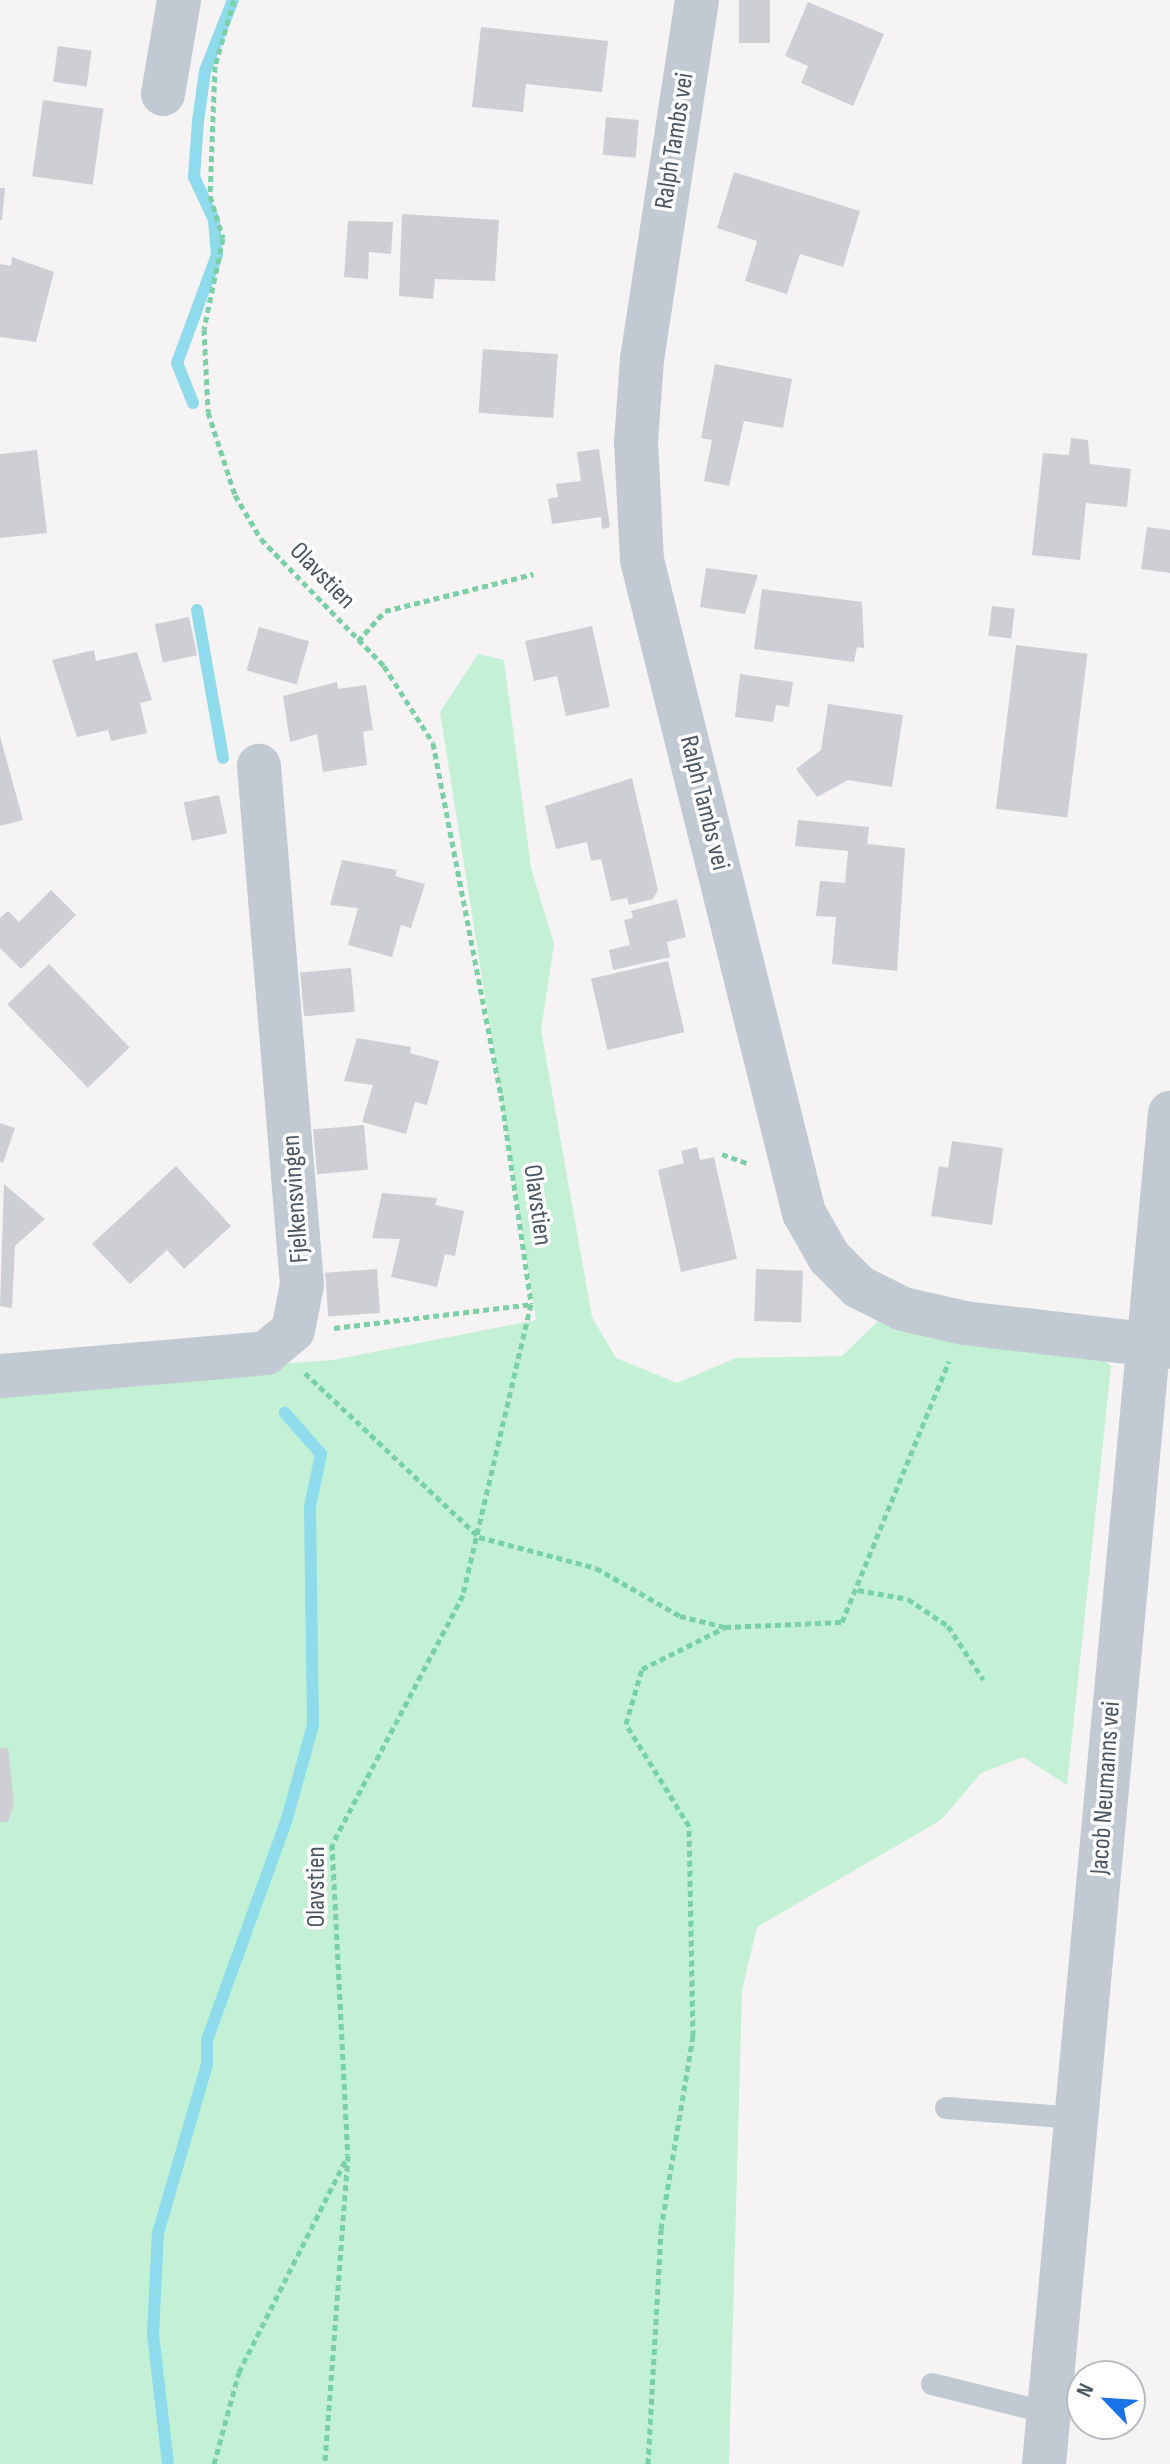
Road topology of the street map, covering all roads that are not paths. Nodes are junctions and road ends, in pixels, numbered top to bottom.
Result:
1 (179, 0) edge
2 (697, 0) edge
3 (163, 94) dead end
4 (259, 766) dead end
5 (1170, 1113) edge
6 (1160, 1345) edge
7 (0, 1376) edge
8 (946, 2108) dead end
9 (1077, 2118) junction
10 (932, 2384) dead end
11 (1048, 2413) junction
12 (1044, 2464) edge

1 - 3 street
2 - 6 street, Ralph Tambs vei
4 - 7 street, Fjelkensvingen
5 - 6 street, Jacob Neumanns vei
6 - 9 street, Jacob Neumanns vei
8 - 9 lane
9 - 11 street, Jacob Neumanns vei
10 - 11 lane
11 - 12 street, Jacob Neumanns vei

